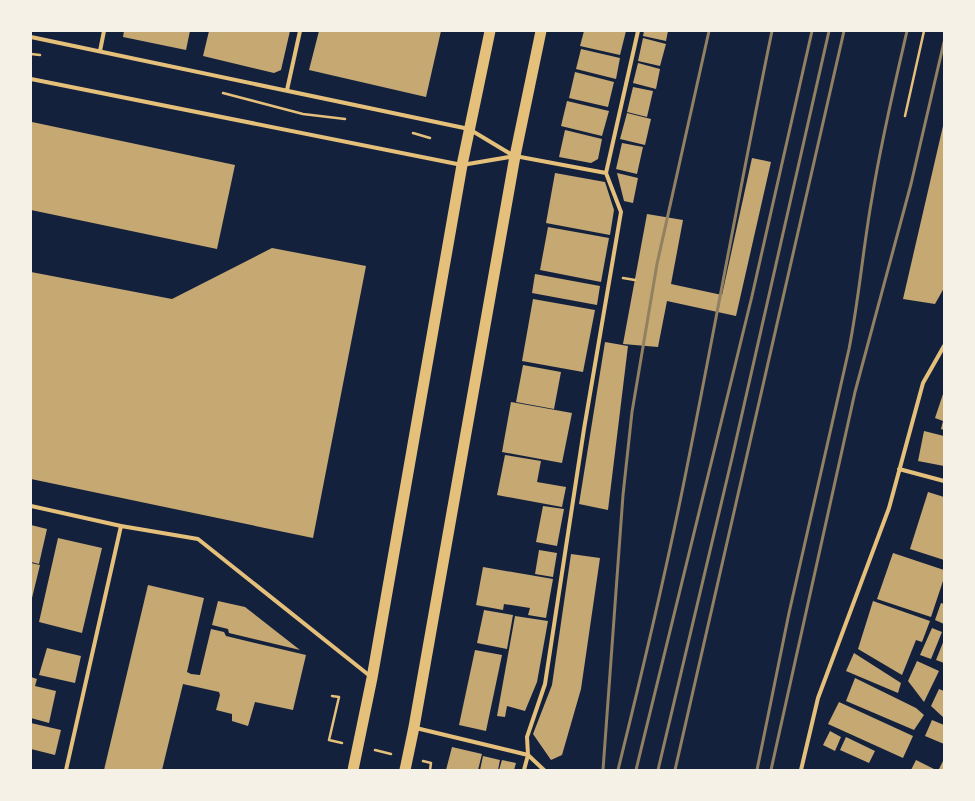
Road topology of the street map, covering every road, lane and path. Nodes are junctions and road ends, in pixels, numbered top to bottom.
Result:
1 (104, 31) edge
2 (300, 31) edge
3 (490, 31) edge
4 (541, 31) edge
5 (638, 31) edge
6 (924, 31) edge
7 (31, 37) edge
8 (100, 51) junction
9 (31, 79) edge
10 (287, 90) junction
11 (905, 116) dead end
12 (469, 129) junction
13 (515, 156) junction
14 (462, 165) junction
15 (606, 173) junction
16 (944, 346) edge
17 (899, 469) junction
18 (944, 481) edge
19 (31, 506) edge
20 (121, 526) junction
21 (372, 678) junction
22 (332, 696) dead end
23 (414, 727) junction
24 (344, 743) dead end
25 (373, 750) dead end
26 (395, 755) dead end
27 (528, 755) junction
28 (417, 760) dead end
29 (66, 770) edge
30 (353, 770) edge
31 (405, 770) edge
32 (430, 770) edge
33 (524, 770) edge
34 (544, 770) edge
35 (801, 770) edge

1 - 8 street
2 - 10 street
3 - 12 highway
4 - 13 highway
5 - 15 street
6 - 11 path
7 - 8 street
8 - 10 street
9 - 14 street
10 - 12 street
12 - 13 street
12 - 14 highway
13 - 14 street
13 - 15 street
13 - 23 highway
14 - 21 highway
15 - 27 street
16 - 17 street
17 - 18 street
17 - 35 street
19 - 20 street
20 - 21 street
20 - 29 street
21 - 30 highway
22 - 24 path
23 - 27 street
23 - 31 highway
25 - 26 path
27 - 33 street
27 - 34 street
28 - 32 path

